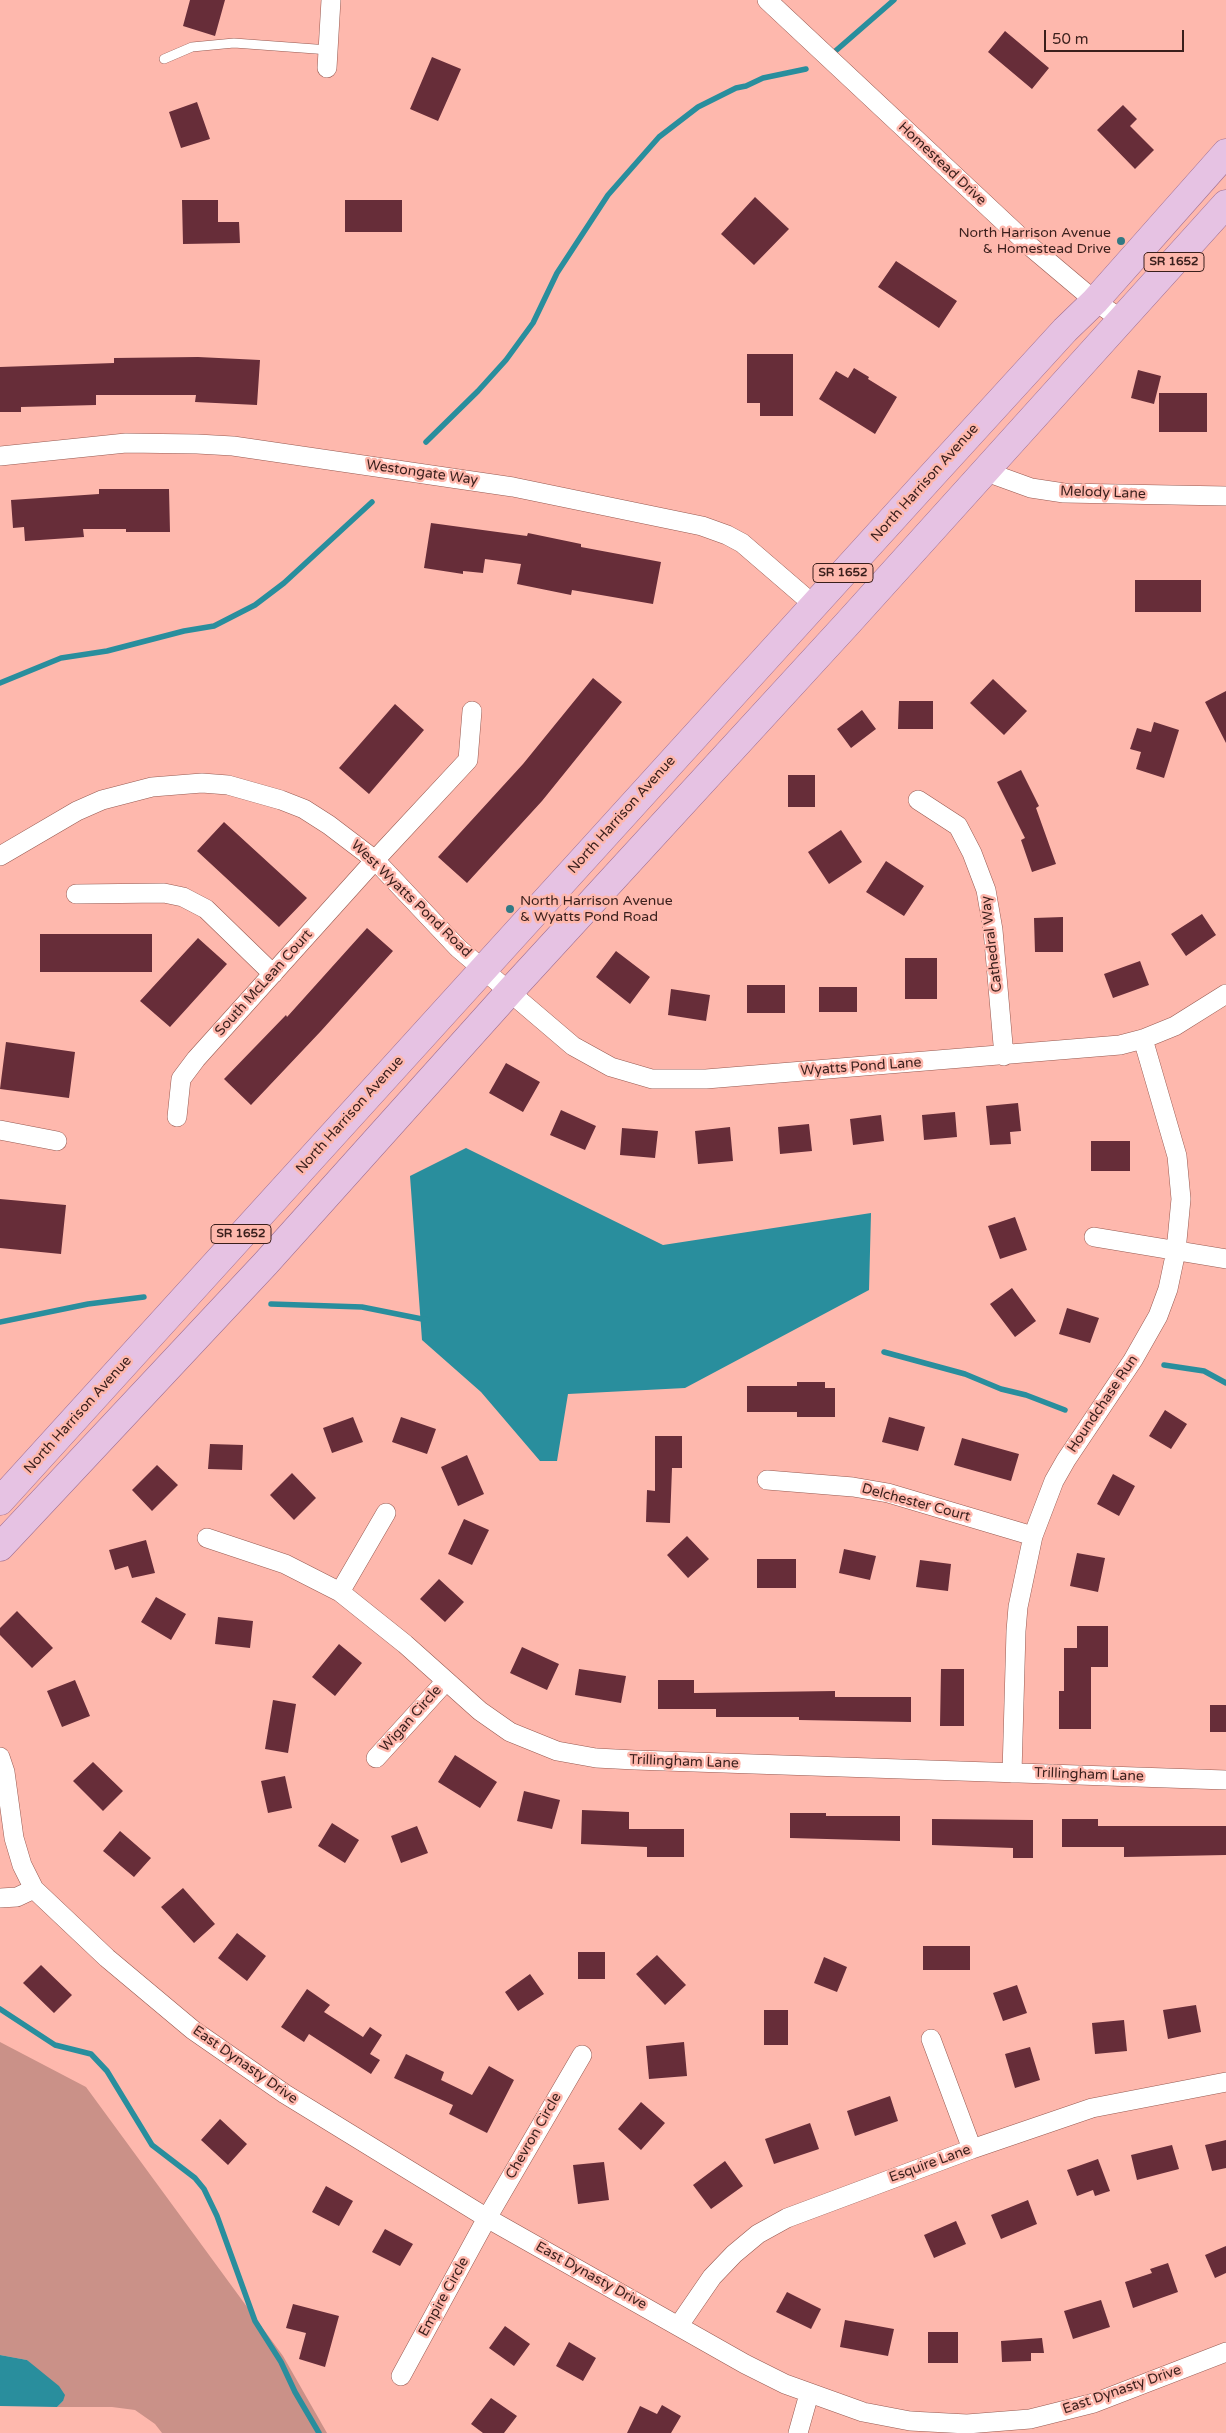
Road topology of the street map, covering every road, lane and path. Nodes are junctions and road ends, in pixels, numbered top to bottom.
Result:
1 (331, 0) edge
2 (767, 0) edge
3 (164, 59) dead end
4 (328, 59) joint
5 (1226, 153) edge
6 (1226, 204) edge
7 (1095, 301) junction
8 (1122, 320) junction
9 (0, 456) edge
10 (984, 471) junction
11 (1226, 496) edge
12 (814, 605) junction
13 (472, 711) dead end
14 (918, 800) dead end
15 (0, 856) edge
16 (374, 860) junction
17 (76, 894) dead end
18 (484, 968) junction
19 (273, 974) junction
20 (511, 990) junction
21 (1226, 994) edge
22 (1143, 1040) junction
23 (1004, 1056) junction
24 (177, 1117) dead end
25 (0, 1130) edge
26 (57, 1141) dead end
27 (1094, 1237) dead end
28 (1176, 1250) junction
29 (1226, 1259) edge
30 (767, 1480) dead end
31 (0, 1501) edge
32 (386, 1513) dead end
33 (1033, 1536) junction
34 (207, 1538) dead end
35 (0, 1547) edge
36 (340, 1592) junction
37 (446, 1681) junction
38 (0, 1757) edge
39 (376, 1758) dead end
40 (1012, 1773) junction
41 (1226, 1780) edge
42 (4, 1806) edge
43 (34, 1889) junction
44 (0, 1898) edge
45 (931, 2039) dead end
46 (582, 2055) dead end
47 (1226, 2082) edge
48 (972, 2149) junction
49 (487, 2218) junction
50 (679, 2325) junction
51 (1226, 2352) edge
52 (401, 2376) dead end
53 (810, 2394) junction
54 (798, 2433) edge

1 - 4 street
2 - 7 street, Homestead Drive
3 - 4 lane
5 - 7 main road, North Harrison Avenue / SR 1652
6 - 8 main road, SR 1652
7 - 8 street, Homestead Drive
7 - 12 main road, North Harrison Avenue / SR 1652
8 - 10 main road, SR 1652
9 - 12 street, Westongate Way
10 - 11 street, Melody Lane
10 - 20 main road, SR 1652
12 - 18 main road, North Harrison Avenue / SR 1652
13 - 16 street, South McLean Court
14 - 23 street, Cathedral Way
15 - 16 street, West Wyatts Pond Road
16 - 18 street, West Wyatts Pond Road
16 - 19 street, South McLean Court
17 - 19 street
18 - 20 street, West Wyatts Pond Road
18 - 31 main road, North Harrison Avenue / SR 1652
19 - 24 street, South McLean Court
20 - 23 street, Wyatts Pond Lane
20 - 35 main road, SR 1652
21 - 22 street, Wyatts Pond Lane
22 - 23 street, Wyatts Pond Lane
22 - 28 street, Houndchase Run
25 - 26 street
27 - 28 street
28 - 29 street
28 - 33 street, Houndchase Run
30 - 33 street, Delchester Court
32 - 36 street
33 - 40 street, Houndchase Run
34 - 36 street, Trillingham Lane
36 - 37 street, Trillingham Lane
37 - 39 street, Wigan Circle
37 - 40 street, Trillingham Lane
38 - 42 street, East Dynasty Drive
40 - 41 street, Trillingham Lane
42 - 43 street, East Dynasty Drive
43 - 44 street
43 - 49 street, East Dynasty Drive
45 - 48 street
46 - 49 street, Chevron Circle
47 - 48 street, Esquire Lane
48 - 50 street, Esquire Lane
49 - 50 street, East Dynasty Drive
49 - 52 street, Empire Circle
50 - 53 street, East Dynasty Drive
51 - 53 street, East Dynasty Drive
53 - 54 street

